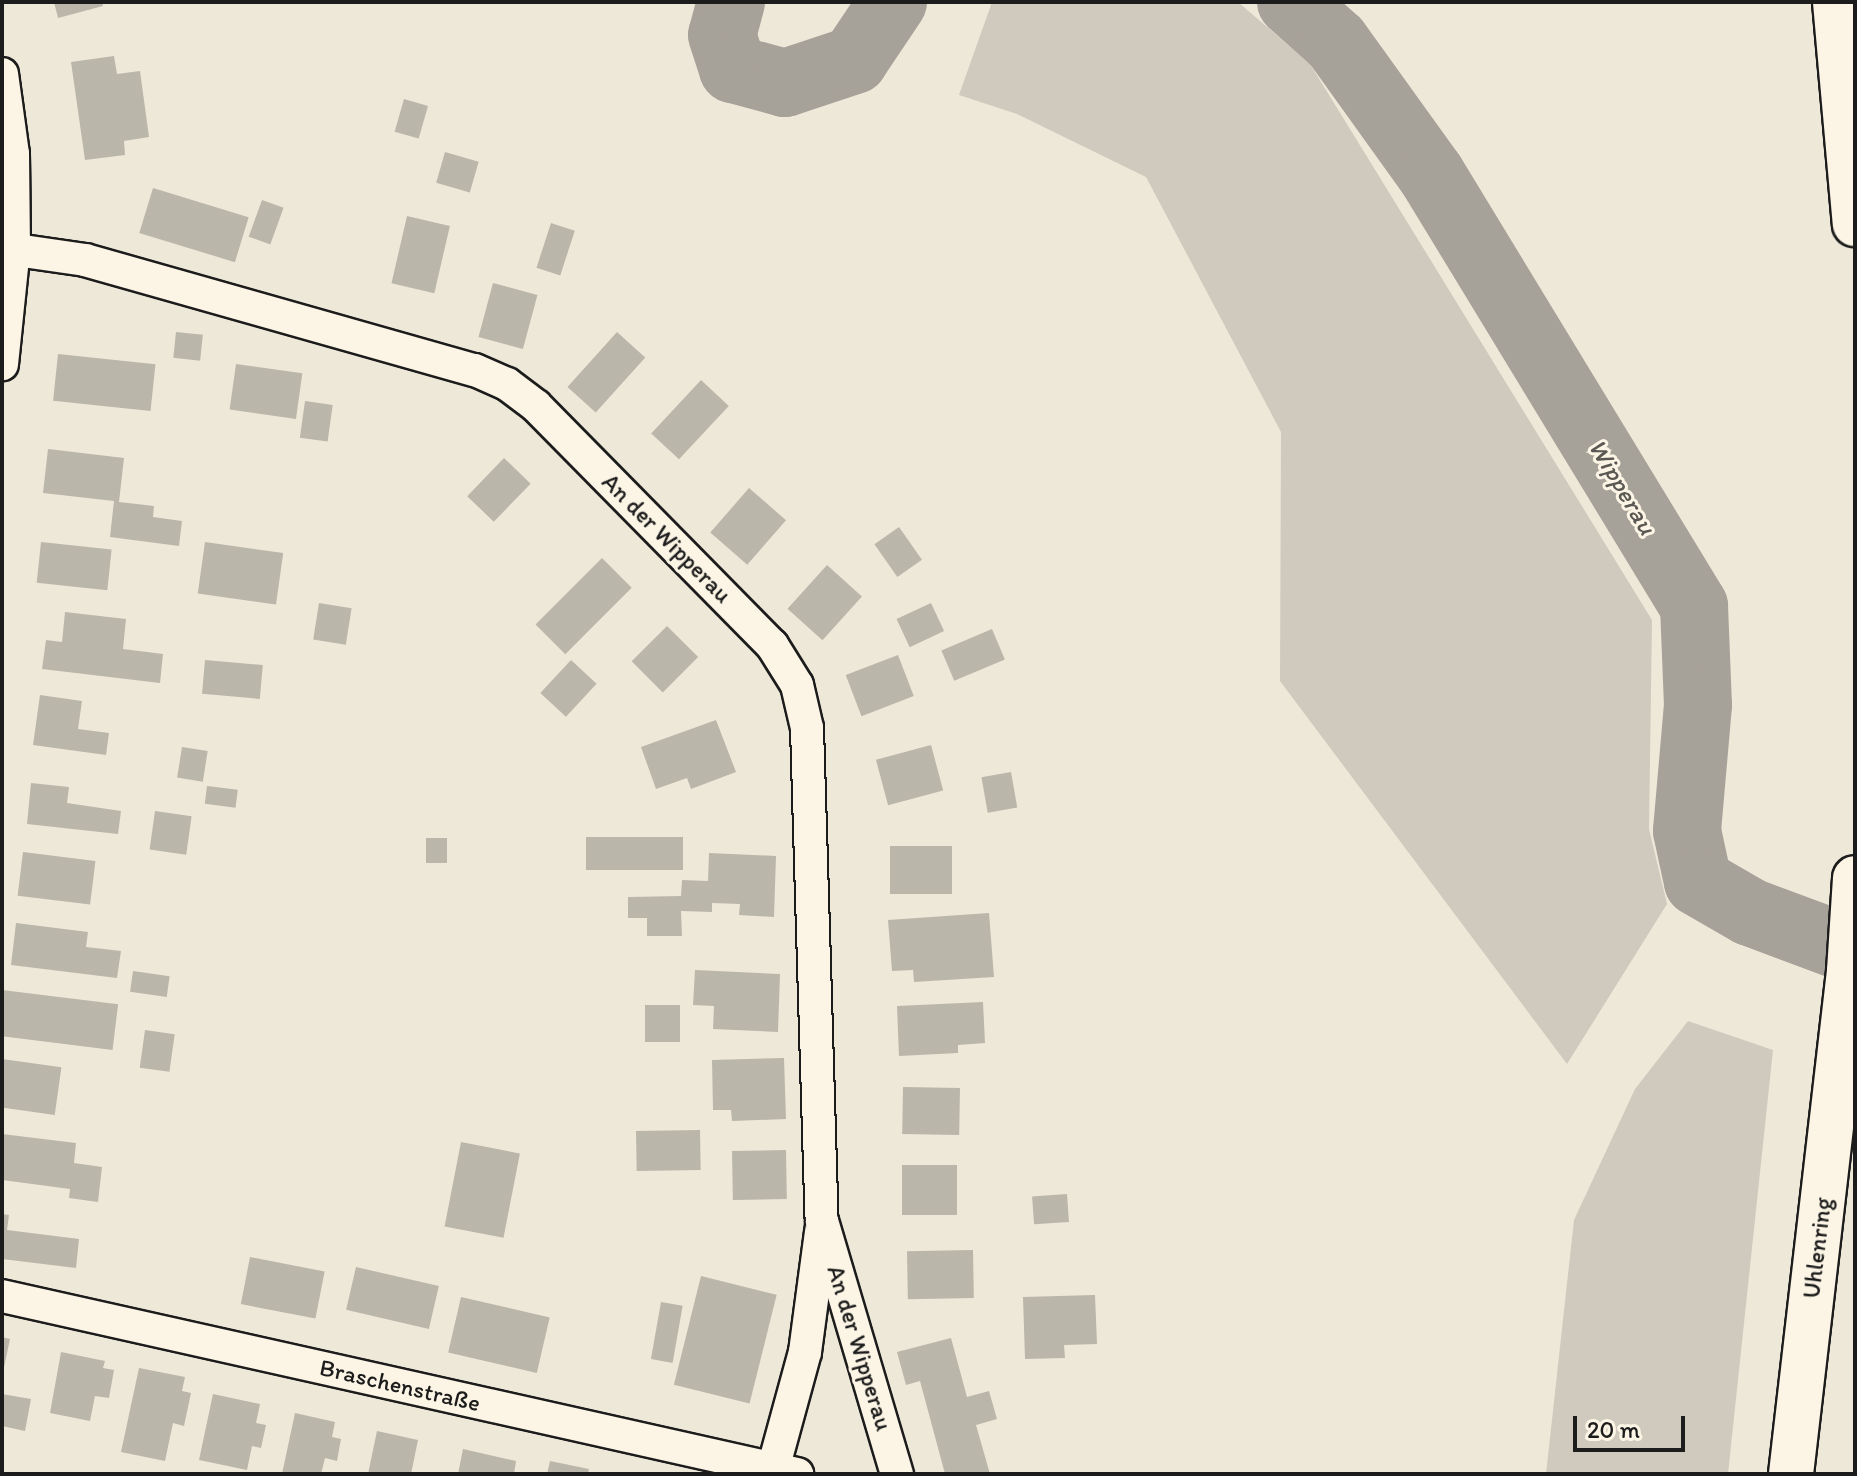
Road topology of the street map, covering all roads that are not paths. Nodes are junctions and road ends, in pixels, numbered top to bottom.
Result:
1 (1835, 2) edge
2 (2, 74) edge
3 (1855, 224) edge
4 (8, 248) edge
5 (2, 364) edge
6 (1855, 878) edge
7 (822, 1221) junction
8 (2, 1296) edge
9 (785, 1471) edge
10 (897, 1474) edge
11 (1791, 1474) edge

1 - 3 highway
2 - 4 street
4 - 5 street
4 - 7 street, An der Wipperau
6 - 11 highway, Uhlenring
7 - 9 street, An der Wipperau
7 - 10 street, An der Wipperau
8 - 9 street, Braschenstraße

